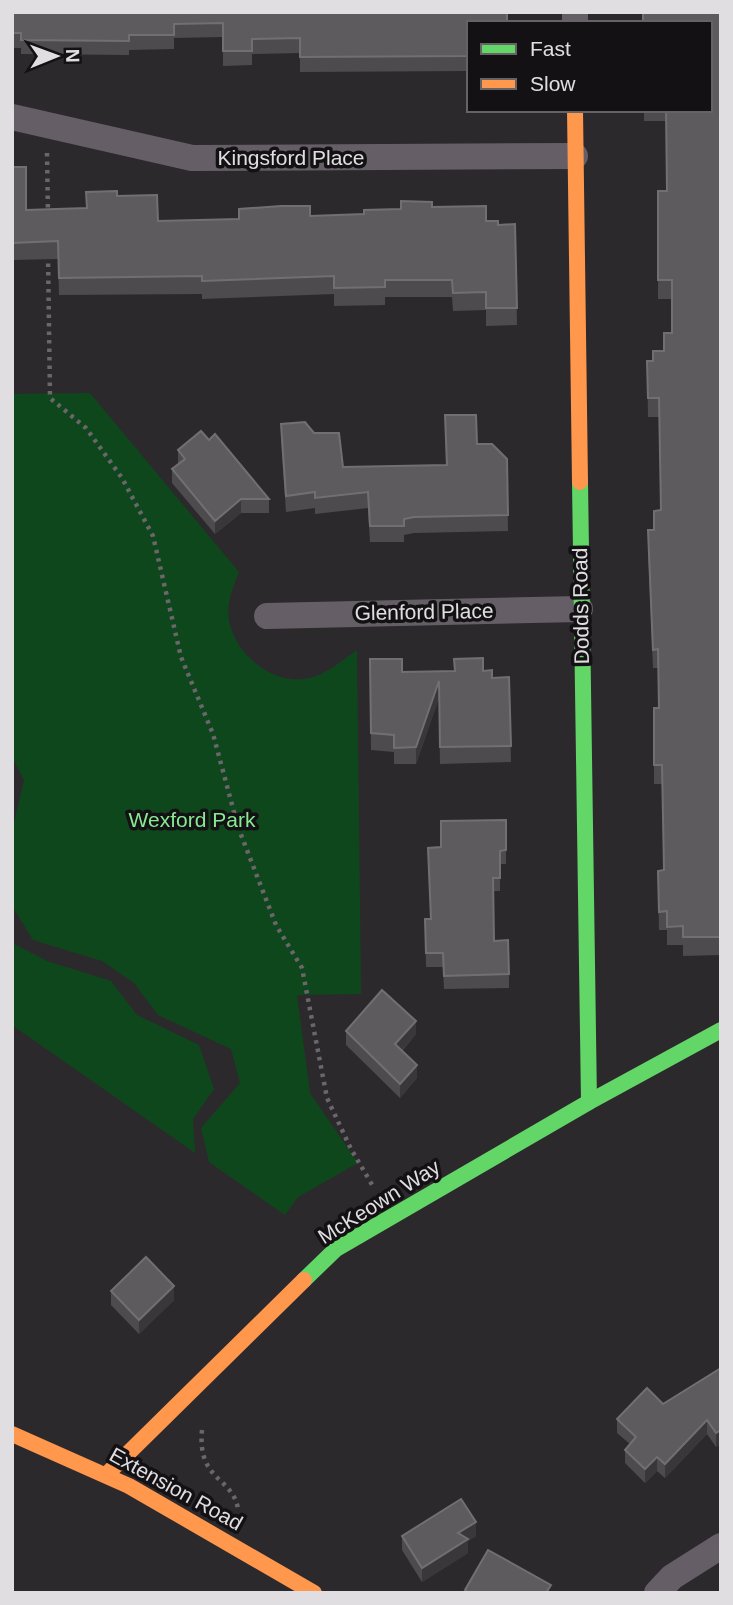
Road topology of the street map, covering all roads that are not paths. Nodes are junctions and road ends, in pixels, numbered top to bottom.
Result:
1 (575, 112) edge
2 (12, 117) edge
3 (575, 156) junction
4 (580, 609) junction
5 (267, 616) dead end
6 (721, 1030) edge
7 (589, 1102) junction
8 (12, 1434) edge
9 (107, 1474) junction
10 (721, 1546) edge
11 (314, 1593) edge
12 (657, 1593) edge

1 - 3 street, Dodds Road
2 - 3 street, Kingsford Place
3 - 4 street, Dodds Road
4 - 5 street, Glenford Place
4 - 7 street, Dodds Road
6 - 7 street, McKeown Way
7 - 9 street, McKeown Way
8 - 9 street, Extension Road
9 - 11 street, Extension Road
10 - 12 street

